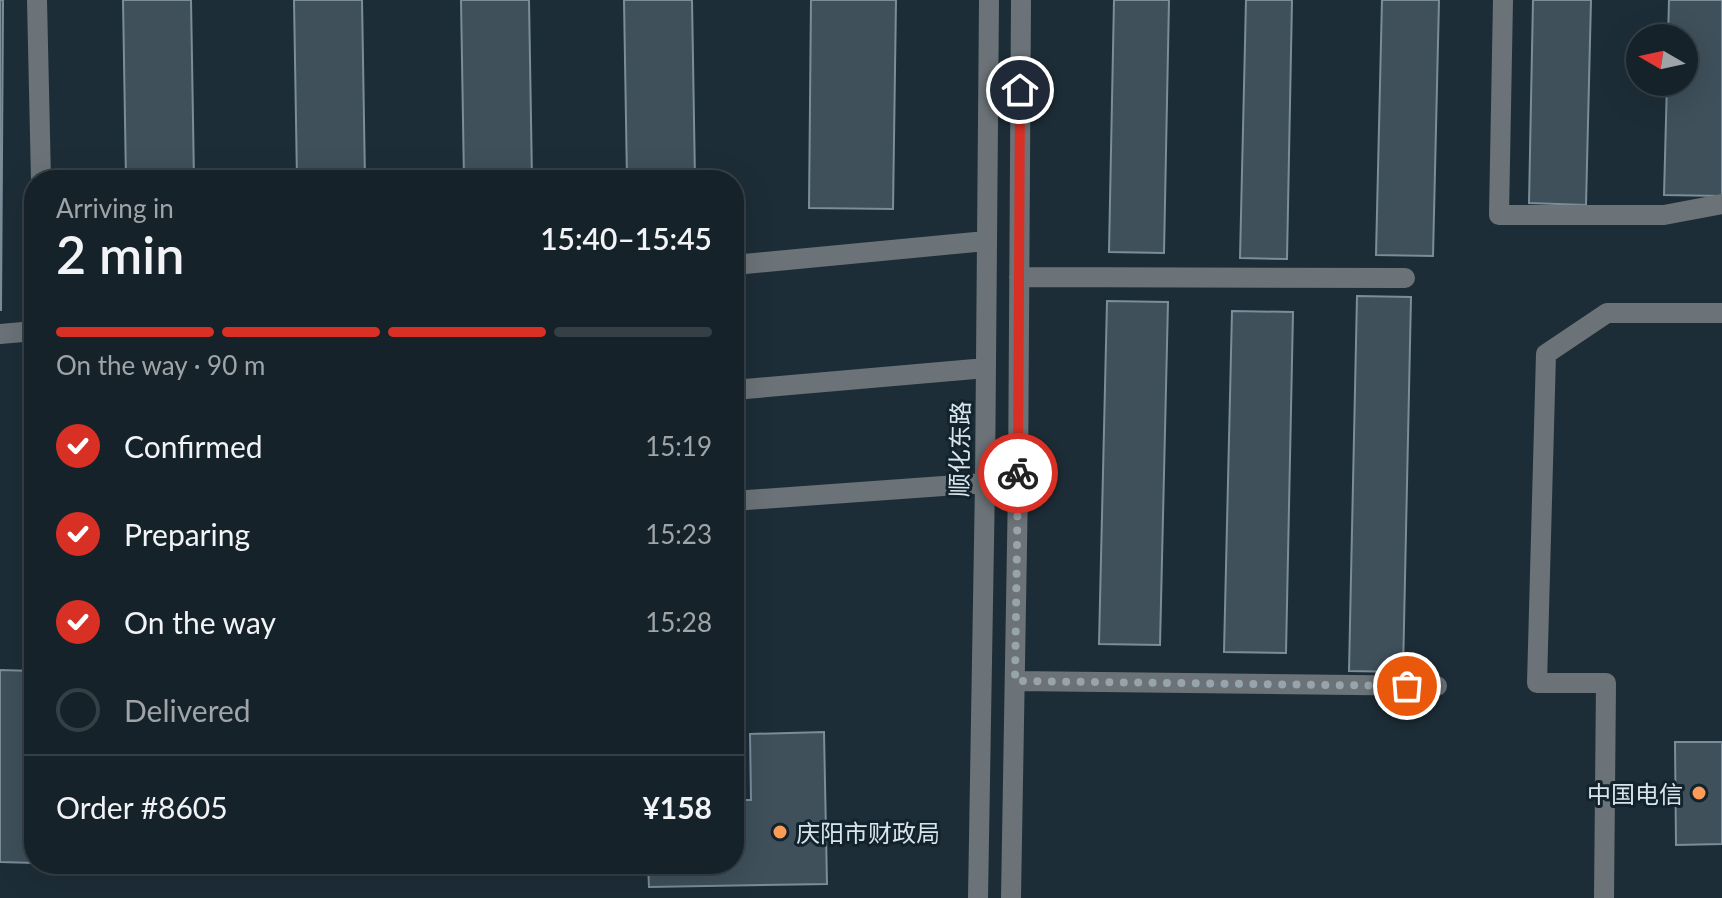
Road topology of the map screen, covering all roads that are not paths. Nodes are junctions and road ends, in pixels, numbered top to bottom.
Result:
1 (37, 0) edge
2 (989, 0) edge
3 (1021, 0) edge
4 (1503, 0) edge
5 (41, 170) edge
6 (1722, 204) edge
7 (986, 241) junction
8 (744, 264) edge
9 (1019, 277) junction
10 (1405, 278) dead end
11 (1722, 313) edge
12 (24, 332) edge
13 (0, 334) edge
14 (986, 368) junction
15 (744, 389) edge
16 (985, 483) junction
17 (744, 500) edge
18 (1015, 681) junction
19 (1437, 686) dead end
20 (978, 898) edge
21 (1011, 898) edge
22 (1604, 898) edge

1 - 5 street
2 - 7 street, 顺化东路
3 - 9 street
4 - 6 street
7 - 8 street
7 - 14 street, 顺化东路
9 - 10 street
9 - 18 street
11 - 22 street
12 - 13 street
14 - 15 street
14 - 16 street, 顺化东路
16 - 17 street
16 - 20 street, 顺化东路
18 - 19 street
18 - 21 street

